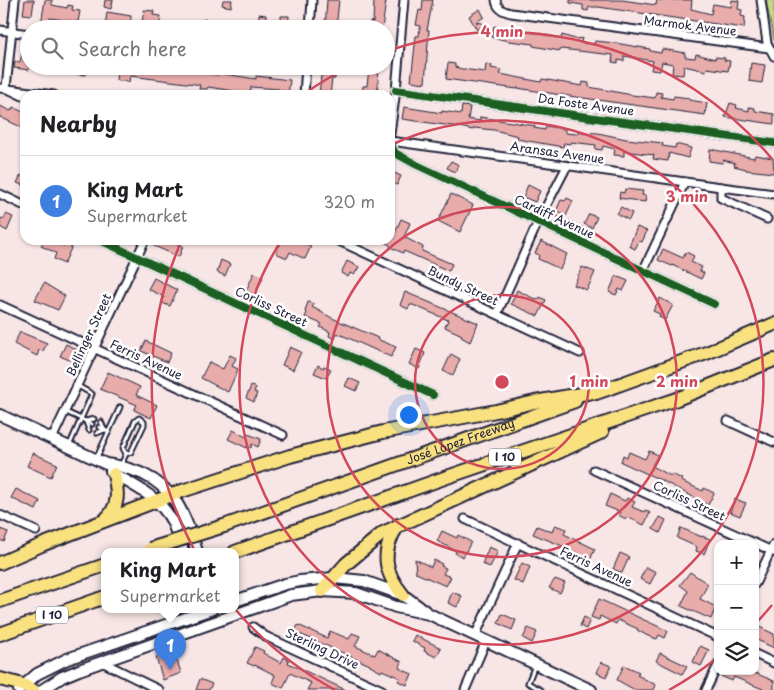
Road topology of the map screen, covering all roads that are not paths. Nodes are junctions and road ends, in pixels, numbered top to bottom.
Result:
1 (15, 0) edge
2 (312, 0) edge
3 (404, 0) edge
4 (496, 0) edge
5 (761, 0) edge
6 (311, 20) edge
7 (0, 30) edge
8 (11, 32) junction
9 (20, 33) edge
10 (769, 48) junction
11 (774, 56) edge
12 (305, 75) edge
13 (3, 88) edge
14 (20, 90) edge
15 (304, 90) edge
16 (396, 90) junction
17 (20, 95) edge
18 (395, 97) edge
19 (395, 143) edge
20 (774, 143) edge
21 (395, 153) edge
22 (567, 166) junction
23 (685, 182) junction
24 (722, 187) junction
25 (0, 194) edge
26 (774, 194) edge
27 (20, 204) edge
28 (767, 219) dead end
29 (538, 222) junction
30 (111, 245) edge
31 (143, 245) edge
32 (348, 245) edge
33 (137, 257) junction
34 (643, 271) junction
35 (714, 304) dead end
36 (0, 305) edge
37 (497, 314) junction
38 (774, 324) edge
39 (95, 349) junction
40 (580, 353) dead end
41 (774, 360) edge
42 (78, 386) junction
43 (604, 390) junction
44 (433, 395) dead end
45 (677, 399) junction
46 (120, 407) dead end
47 (65, 412) junction
48 (0, 415) edge
49 (94, 419) dead end
50 (81, 420) junction
51 (728, 421) dead end
52 (86, 422) junction
53 (101, 422) dead end
54 (92, 424) dead end
55 (99, 427) dead end
56 (89, 430) dead end
57 (104, 430) junction
58 (109, 432) junction
59 (96, 433) dead end
60 (283, 434) dead end
61 (52, 439) junction
62 (774, 442) edge
63 (69, 447) junction
64 (126, 454) junction
65 (109, 466) junction
66 (594, 470) dead end
67 (172, 496) junction
68 (156, 502) junction
69 (0, 514) edge
70 (465, 519) dead end
71 (104, 521) junction
72 (398, 525) junction
73 (36, 531) dead end
74 (518, 543) junction
75 (153, 548) edge
76 (182, 548) edge
77 (196, 548) edge
78 (773, 549) edge
79 (239, 551) edge
80 (0, 563) edge
81 (101, 566) edge
82 (759, 576) edge
83 (334, 578) junction
84 (322, 591) junction
85 (403, 595) junction
86 (101, 598) edge
87 (239, 600) edge
88 (0, 601) edge
89 (198, 613) edge
90 (207, 613) edge
91 (219, 613) edge
92 (429, 614) junction
93 (222, 620) junction
94 (209, 624) junction
95 (253, 627) dead end
96 (0, 634) edge
97 (714, 635) edge
98 (475, 636) junction
99 (486, 641) junction
100 (759, 656) edge
101 (102, 662) junction
102 (774, 663) edge
103 (536, 664) junction
104 (714, 673) edge
105 (0, 679) edge
106 (25, 688) edge
107 (42, 690) edge
108 (159, 690) edge
109 (382, 690) edge
110 (465, 690) edge
111 (541, 690) edge
112 (591, 690) edge
113 (706, 690) edge

1 - 8 street
2 - 6 street
3 - 16 street
4 - 10 street, Marmok Avenue
5 - 10 street
7 - 8 street
8 - 9 street
8 - 13 street
10 - 11 street
12 - 15 street
13 - 14 street
13 - 17 street
16 - 18 street
16 - 20 street, Da Foste Avenue
19 - 22 street, Aransas Avenue
21 - 29 street, Cardiff Avenue
22 - 23 street, Aransas Avenue
22 - 29 street
23 - 24 street, Aransas Avenue
23 - 34 street
24 - 26 street, Aransas Avenue
24 - 28 street
25 - 27 street
29 - 34 street, Cardiff Avenue
29 - 37 street
30 - 33 street, Corliss Street
31 - 33 street, Bellinger Street
32 - 37 street, Bundy Street
33 - 39 street, Bellinger Street
33 - 44 street, Corliss Street
34 - 35 street, Cardiff Avenue
36 - 39 street, Ferris Avenue
37 - 40 street, Bundy Street
38 - 43 highway, José López Freeway / I 10
39 - 42 street, Bellinger Street
39 - 60 street, Ferris Avenue
41 - 45 highway, I 10
42 - 47 street, Bellinger Street
42 - 50 lane
43 - 67 highway
43 - 75 highway, José López Freeway / I 10, bridge
45 - 72 highway
45 - 79 highway, I 10
46 - 58 lane
47 - 50 lane
47 - 61 street, Bellinger Street
48 - 61 main road
49 - 52 lane
50 - 52 lane
50 - 63 lane
51 - 62 street
52 - 54 lane
52 - 56 lane
53 - 57 lane
55 - 57 lane
57 - 58 lane
57 - 59 lane
58 - 65 lane
61 - 63 main road
63 - 65 main road
64 - 64 lane
64 - 65 lane
65 - 67 main road
65 - 68 main road
65 - 71 highway
66 - 78 street, Corliss Street
67 - 68 highway
67 - 77 main road
68 - 71 highway
68 - 76 main road
69 - 73 street
70 - 74 street, Ferris Avenue
71 - 80 highway
72 - 83 highway
72 - 85 highway
74 - 97 street, Ferris Avenue
74 - 98 street
78 - 82 street
81 - 88 highway, I 10
83 - 84 highway
83 - 85 main road
83 - 87 main road
84 - 92 main road
84 - 93 main road
85 - 92 main road
86 - 96 highway, I 10
89 - 106 main road
90 - 94 main road
91 - 93 main road
92 - 98 main road
93 - 94 main road
94 - 101 main road
95 - 109 street, Sterling Drive
98 - 99 main road
99 - 103 main road
99 - 110 street
100 - 102 street
101 - 107 main road
101 - 108 street
103 - 111 lane
103 - 112 main road
104 - 113 street
105 - 106 highway

